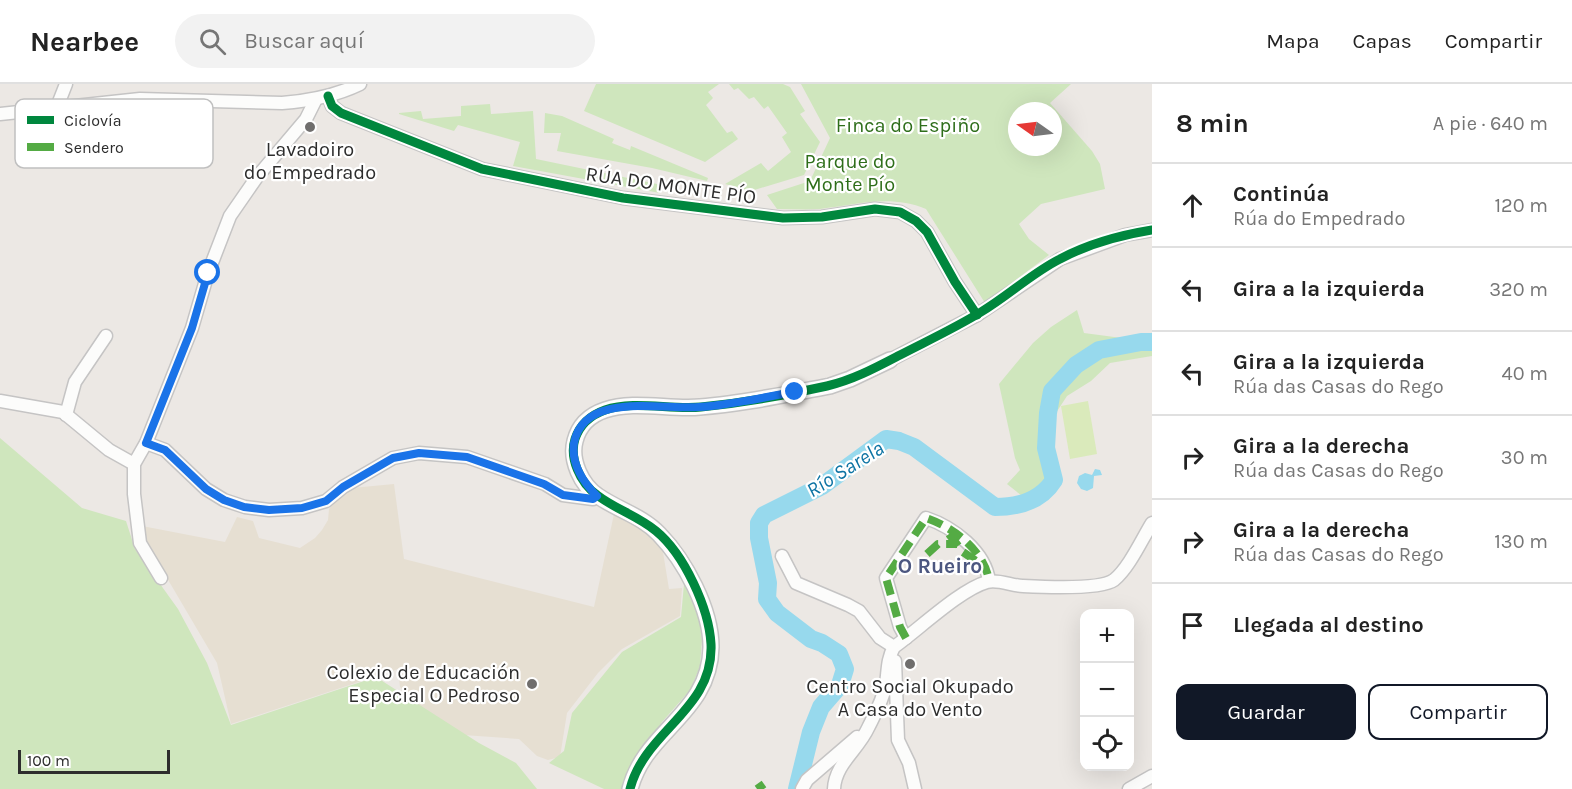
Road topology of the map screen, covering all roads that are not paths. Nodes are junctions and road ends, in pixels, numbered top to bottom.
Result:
1 (66, 84) edge
2 (360, 84) edge
3 (322, 98) junction
4 (60, 99) edge
5 (213, 101) edge
6 (15, 112) edge
7 (0, 114) edge
8 (1152, 230) edge
9 (977, 315) junction
10 (106, 336) dead end
11 (890, 360) joint
12 (0, 401) edge
13 (66, 415) junction
14 (146, 443) junction
15 (134, 464) junction
16 (597, 496) junction
17 (1152, 523) edge
18 (782, 556) dead end
19 (160, 578) dead end
20 (989, 581) junction
21 (906, 638) junction
22 (894, 647) junction
23 (869, 726) junction
24 (817, 772) junction
25 (1152, 776) edge
26 (630, 789) edge
27 (802, 789) edge
28 (809, 789) edge
29 (834, 789) edge
30 (915, 789) edge
31 (1129, 789) edge

1 - 4 street
2 - 3 street
3 - 5 street
3 - 9 street, RÚA DO MONTE PÍO
3 - 14 street
6 - 7 street
8 - 9 street
9 - 11 street
10 - 13 street
11 - 16 street
12 - 13 street
13 - 15 street
14 - 15 street
14 - 16 street
15 - 19 street
16 - 26 street
17 - 20 street
18 - 22 street
20 - 21 street
20 - 21 street
21 - 22 street
22 - 23 street
22 - 30 street
23 - 24 street
23 - 29 street
24 - 27 street
24 - 28 street
25 - 31 street

